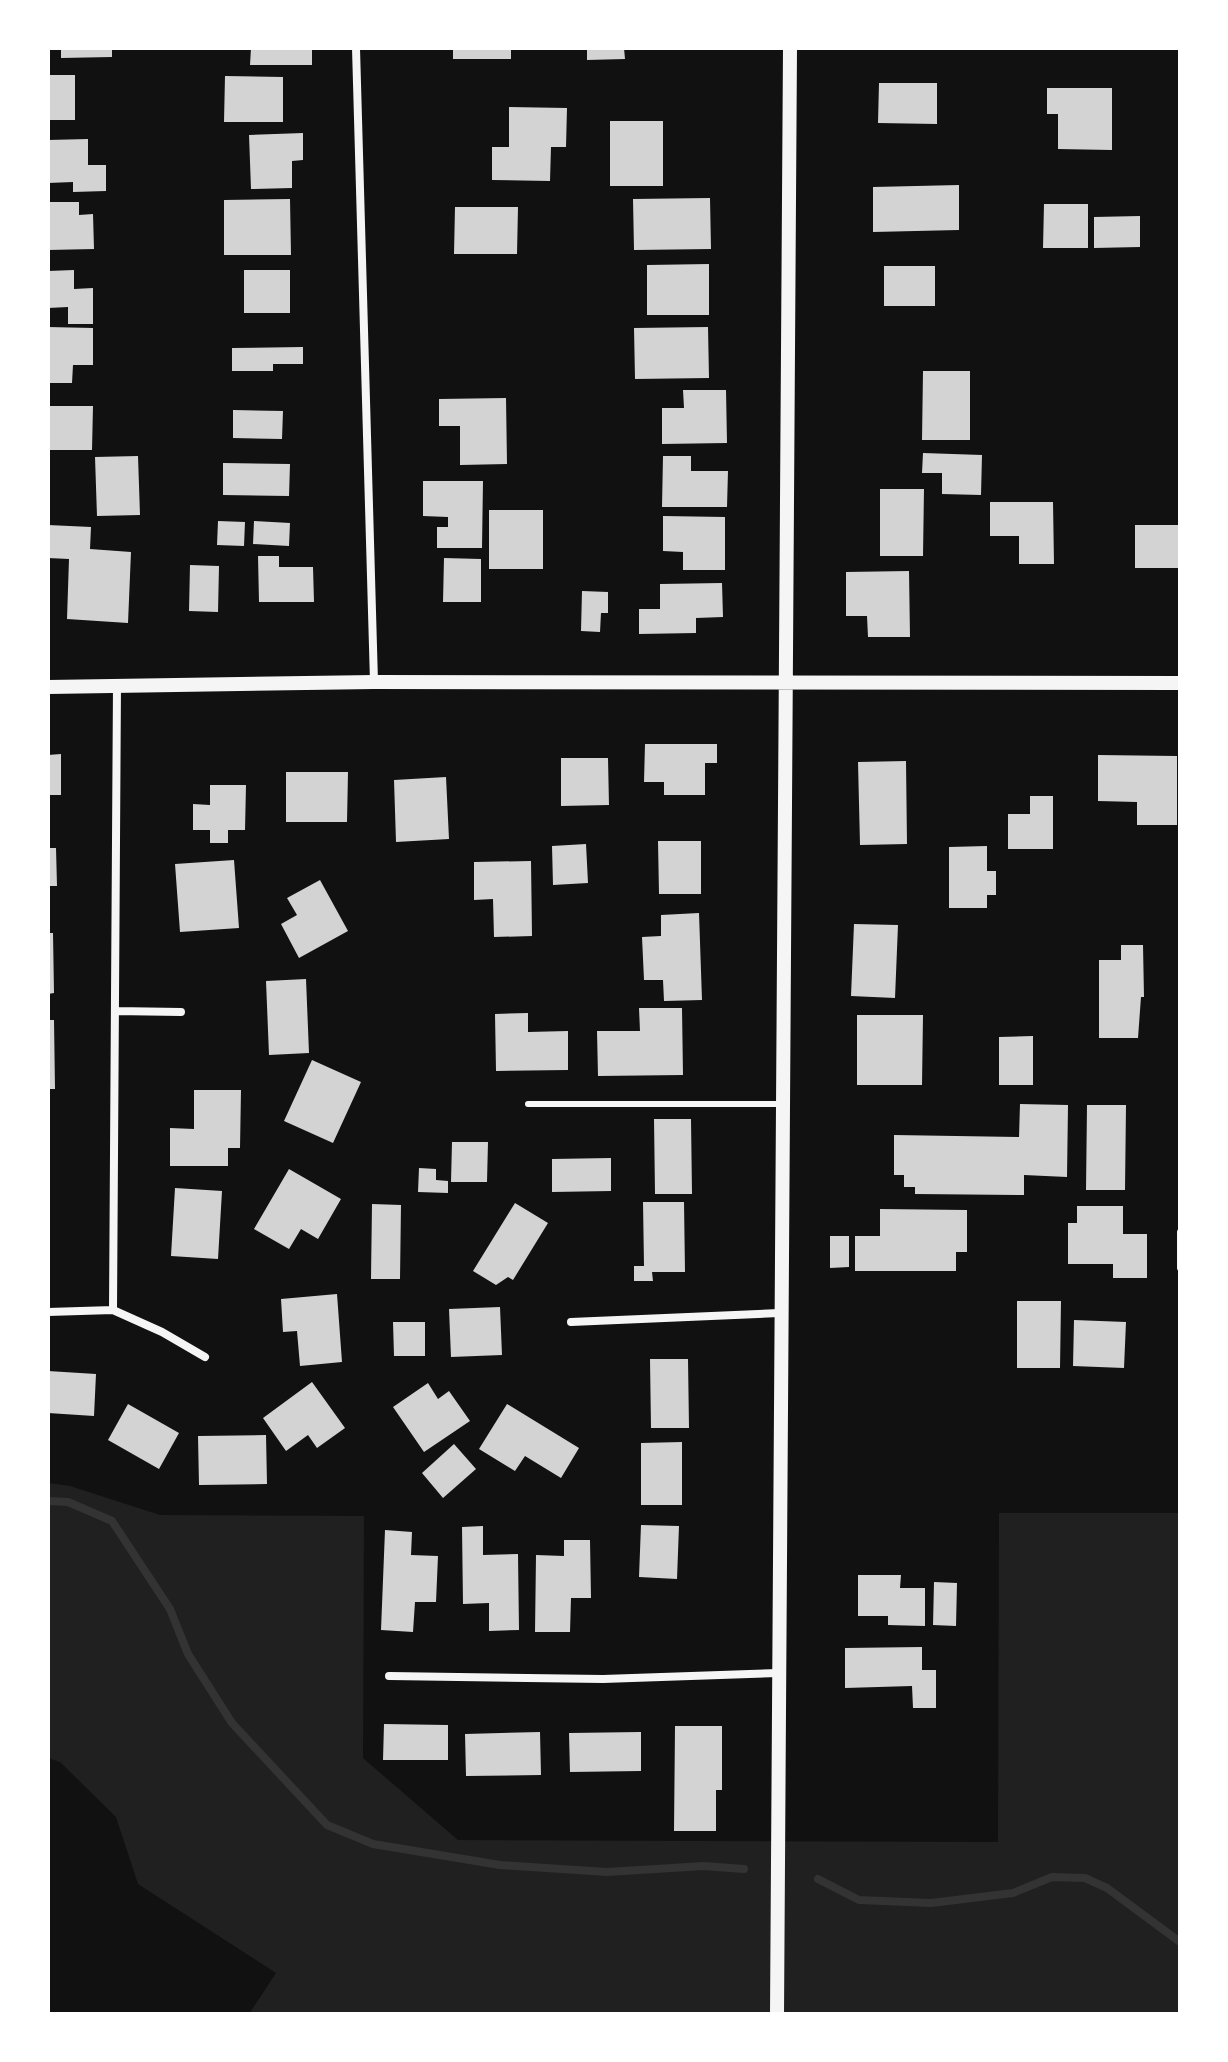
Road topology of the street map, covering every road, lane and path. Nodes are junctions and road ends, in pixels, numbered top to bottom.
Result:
1 (356, 48) edge
2 (790, 48) edge
3 (374, 682) junction
4 (785, 683) junction
5 (1180, 683) edge
6 (117, 685) junction
7 (48, 687) edge
8 (115, 1011) junction
9 (181, 1012) dead end
10 (528, 1104) dead end
11 (781, 1104) junction
12 (1180, 1232) edge
13 (1180, 1268) edge
14 (113, 1310) junction
15 (48, 1312) edge
16 (779, 1313) junction
17 (571, 1322) dead end
18 (205, 1357) dead end
19 (778, 1673) junction
20 (389, 1676) dead end
21 (777, 2014) edge

1 - 3 street
2 - 4 street
3 - 4 street
3 - 6 street
4 - 5 street
4 - 11 street
6 - 7 street
6 - 8 street
8 - 9 street
8 - 14 street
10 - 11 lane
11 - 16 street
12 - 13 lane
14 - 15 street
14 - 18 street
16 - 17 street
16 - 19 street
19 - 20 street
19 - 21 street

